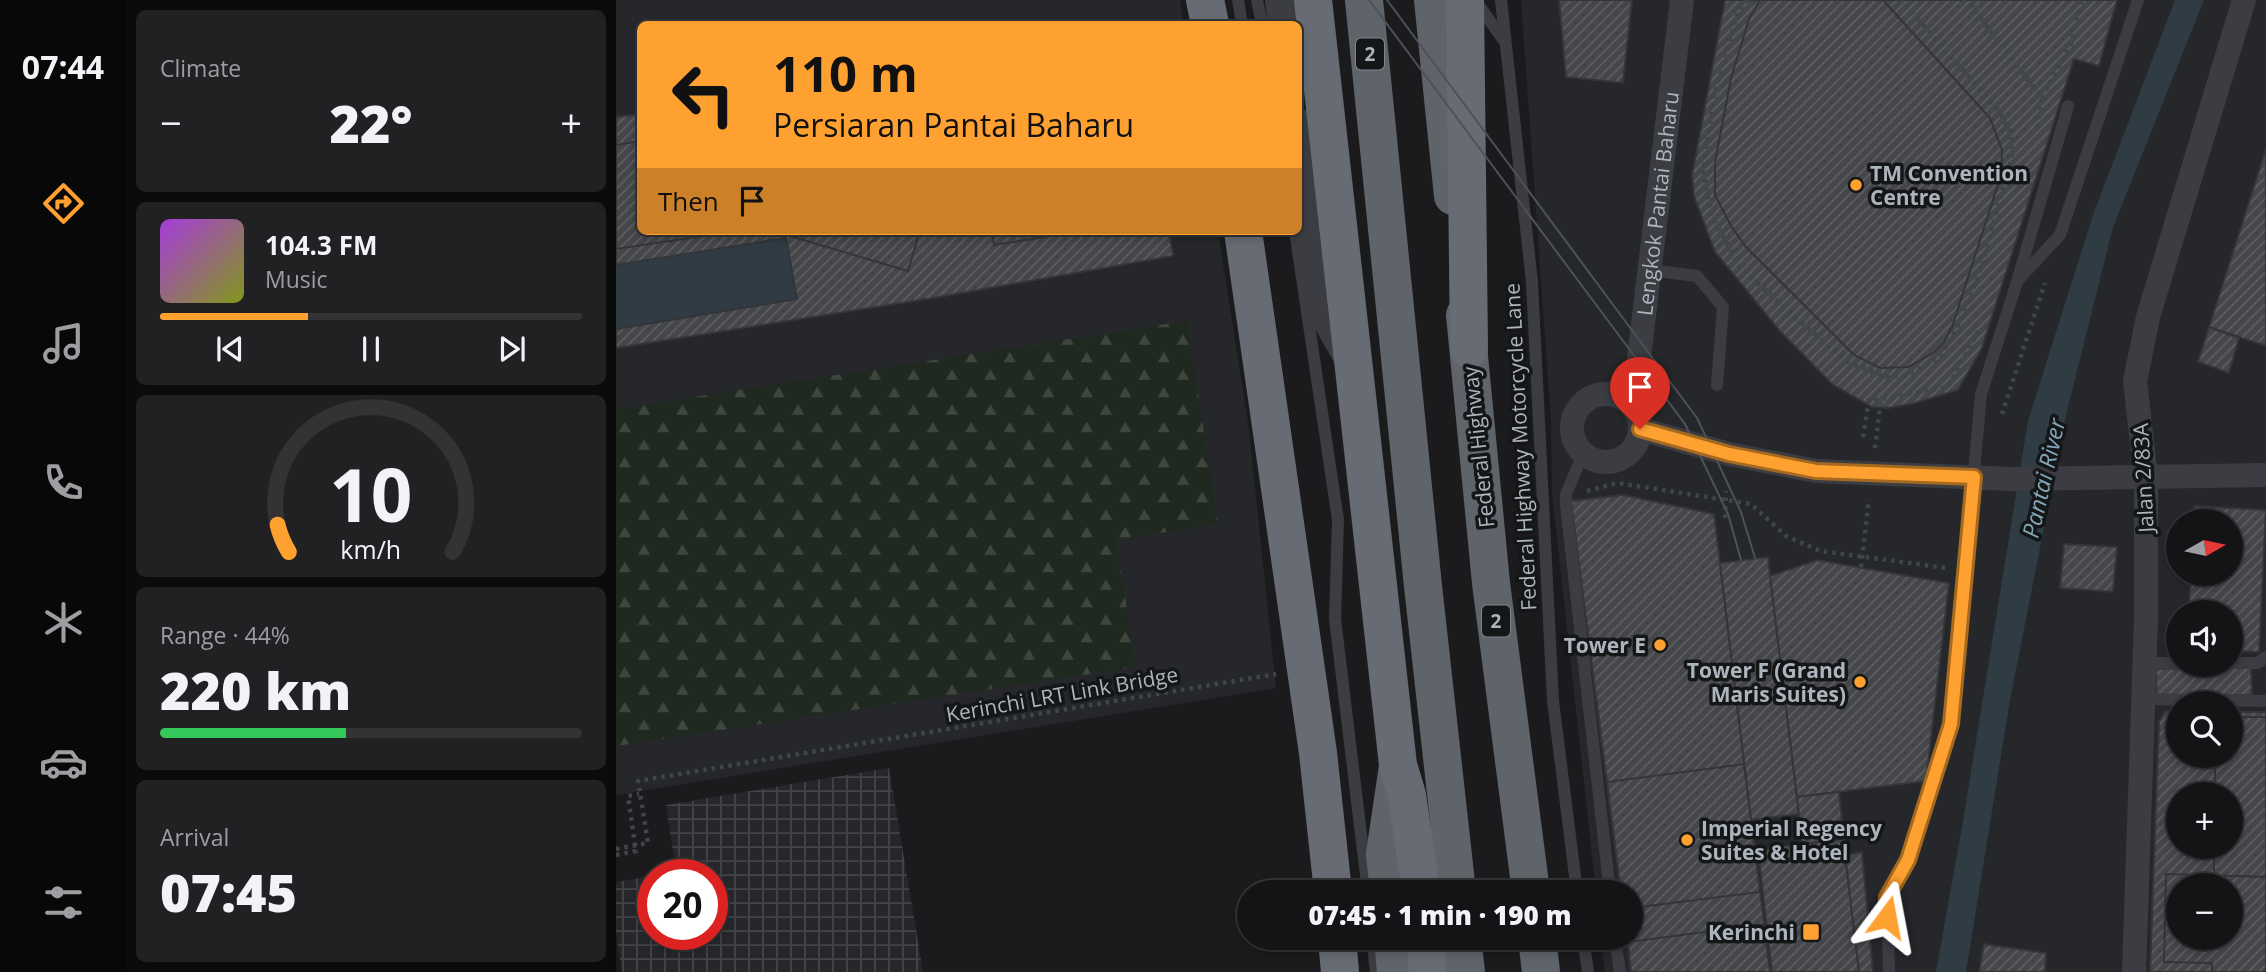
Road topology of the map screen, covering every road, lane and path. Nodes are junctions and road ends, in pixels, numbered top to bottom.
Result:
1 (1208, 0) edge
2 (1238, 0) edge
3 (1258, 0) edge
4 (1281, 0) edge
5 (1313, 0) edge
6 (1364, 0) edge
7 (1433, 0) edge
8 (1465, 0) edge
9 (1475, 0) edge
10 (1501, 0) edge
11 (1682, 0) edge
12 (1748, 0) edge
13 (1901, 0) edge
14 (1962, 0) edge
15 (1978, 0) edge
16 (2082, 0) edge
17 (2138, 0) edge
18 (2244, 0) edge
19 (1972, 7) junction
20 (1212, 21) edge
21 (1242, 21) edge
22 (1262, 21) edge
23 (1284, 21) edge
24 (1506, 44) junction
25 (2042, 98) junction
26 (2068, 106) dead end
27 (2035, 144) dead end
28 (1302, 152) edge
29 (1244, 235) edge
30 (1296, 235) edge
31 (2060, 235) junction
32 (1649, 270) junction
33 (2017, 282) junction
34 (1981, 320) dead end
35 (1469, 349) junction
36 (1353, 364) junction
37 (1717, 385) dead end
38 (1881, 399) junction
39 (1880, 407) dead end
40 (1636, 418) junction
41 (2001, 418) dead end
42 (1863, 437) dead end
43 (1583, 454) junction
44 (2266, 475) edge
45 (1974, 477) junction
46 (2146, 477) junction
47 (1727, 491) dead end
48 (1583, 492) dead end
49 (1726, 499) junction
50 (1725, 518) dead end
51 (1423, 586) junction
52 (1962, 590) junction
53 (2266, 657) edge
54 (2144, 663) junction
55 (2166, 663) edge
56 (2243, 663) edge
57 (1280, 673) dead end
58 (2143, 699) junction
59 (2266, 701) edge
60 (1398, 765) junction
61 (639, 794) junction
62 (616, 849) edge
63 (616, 855) edge
64 (1331, 880) edge
65 (1367, 880) edge
66 (1388, 880) edge
67 (1421, 880) edge
68 (1422, 880) edge
69 (1456, 880) edge
70 (1529, 880) edge
71 (1575, 880) edge
72 (1609, 880) edge
73 (1337, 950) edge
74 (1373, 950) edge
75 (1394, 950) edge
76 (1428, 950) edge
77 (1463, 950) edge
78 (1538, 950) edge
79 (1585, 950) edge
80 (1616, 950) edge
81 (1339, 972) edge
82 (1376, 972) edge
83 (1396, 972) edge
84 (1429, 972) edge
85 (1466, 972) edge
86 (1541, 972) edge
87 (1588, 972) edge
88 (1619, 972) edge
89 (1889, 972) edge
90 (2134, 972) edge

1 - 20 highway
2 - 21 lane
3 - 22 lane
4 - 23 street
5 - 36 highway
6 - 51 highway, 2
7 - 35 highway, Federal Highway / 2
8 - 35 highway
9 - 24 lane
10 - 24 lane, Federal Highway Motorcycle Lane
11 - 32 street, Lengkok Pantai Baharu
12 - 13 path
14 - 19 path
15 - 19 path
16 - 25 path
17 - 31 lane
18 - 46 street, Jalan 2/83A
19 - 25 path
24 - 71 lane, Federal Highway Motorcycle Lane
25 - 27 path
26 - 33 lane
28 - 36 street
29 - 64 highway
30 - 65 lane
31 - 33 lane
31 - 41 path
32 - 37 lane
32 - 40 street, Lengkok Pantai Baharu
33 - 45 lane
34 - 38 path
35 - 70 highway, Federal Highway / 2
36 - 60 highway
38 - 39 path
38 - 42 path
40 - 43 street
40 - 43 street
40 - 45 street
43 - 72 lane
44 - 46 street
45 - 46 street
45 - 52 lane
46 - 54 street, Jalan 2/83A
47 - 49 path
48 - 49 path
49 - 50 path
49 - 52 path
51 - 68 highway
51 - 69 highway, 2
52 - 89 lane
53 - 56 lane
54 - 55 lane
54 - 58 street, Jalan 2/83A
57 - 61 path, Kerinchi LRT Link Bridge
58 - 59 lane
58 - 90 street, Jalan 2/83A
60 - 66 highway
60 - 67 highway
61 - 62 path
61 - 63 path
73 - 81 highway
74 - 82 lane
75 - 83 highway
76 - 84 highway
77 - 85 highway
78 - 86 highway
79 - 87 lane
80 - 88 lane

